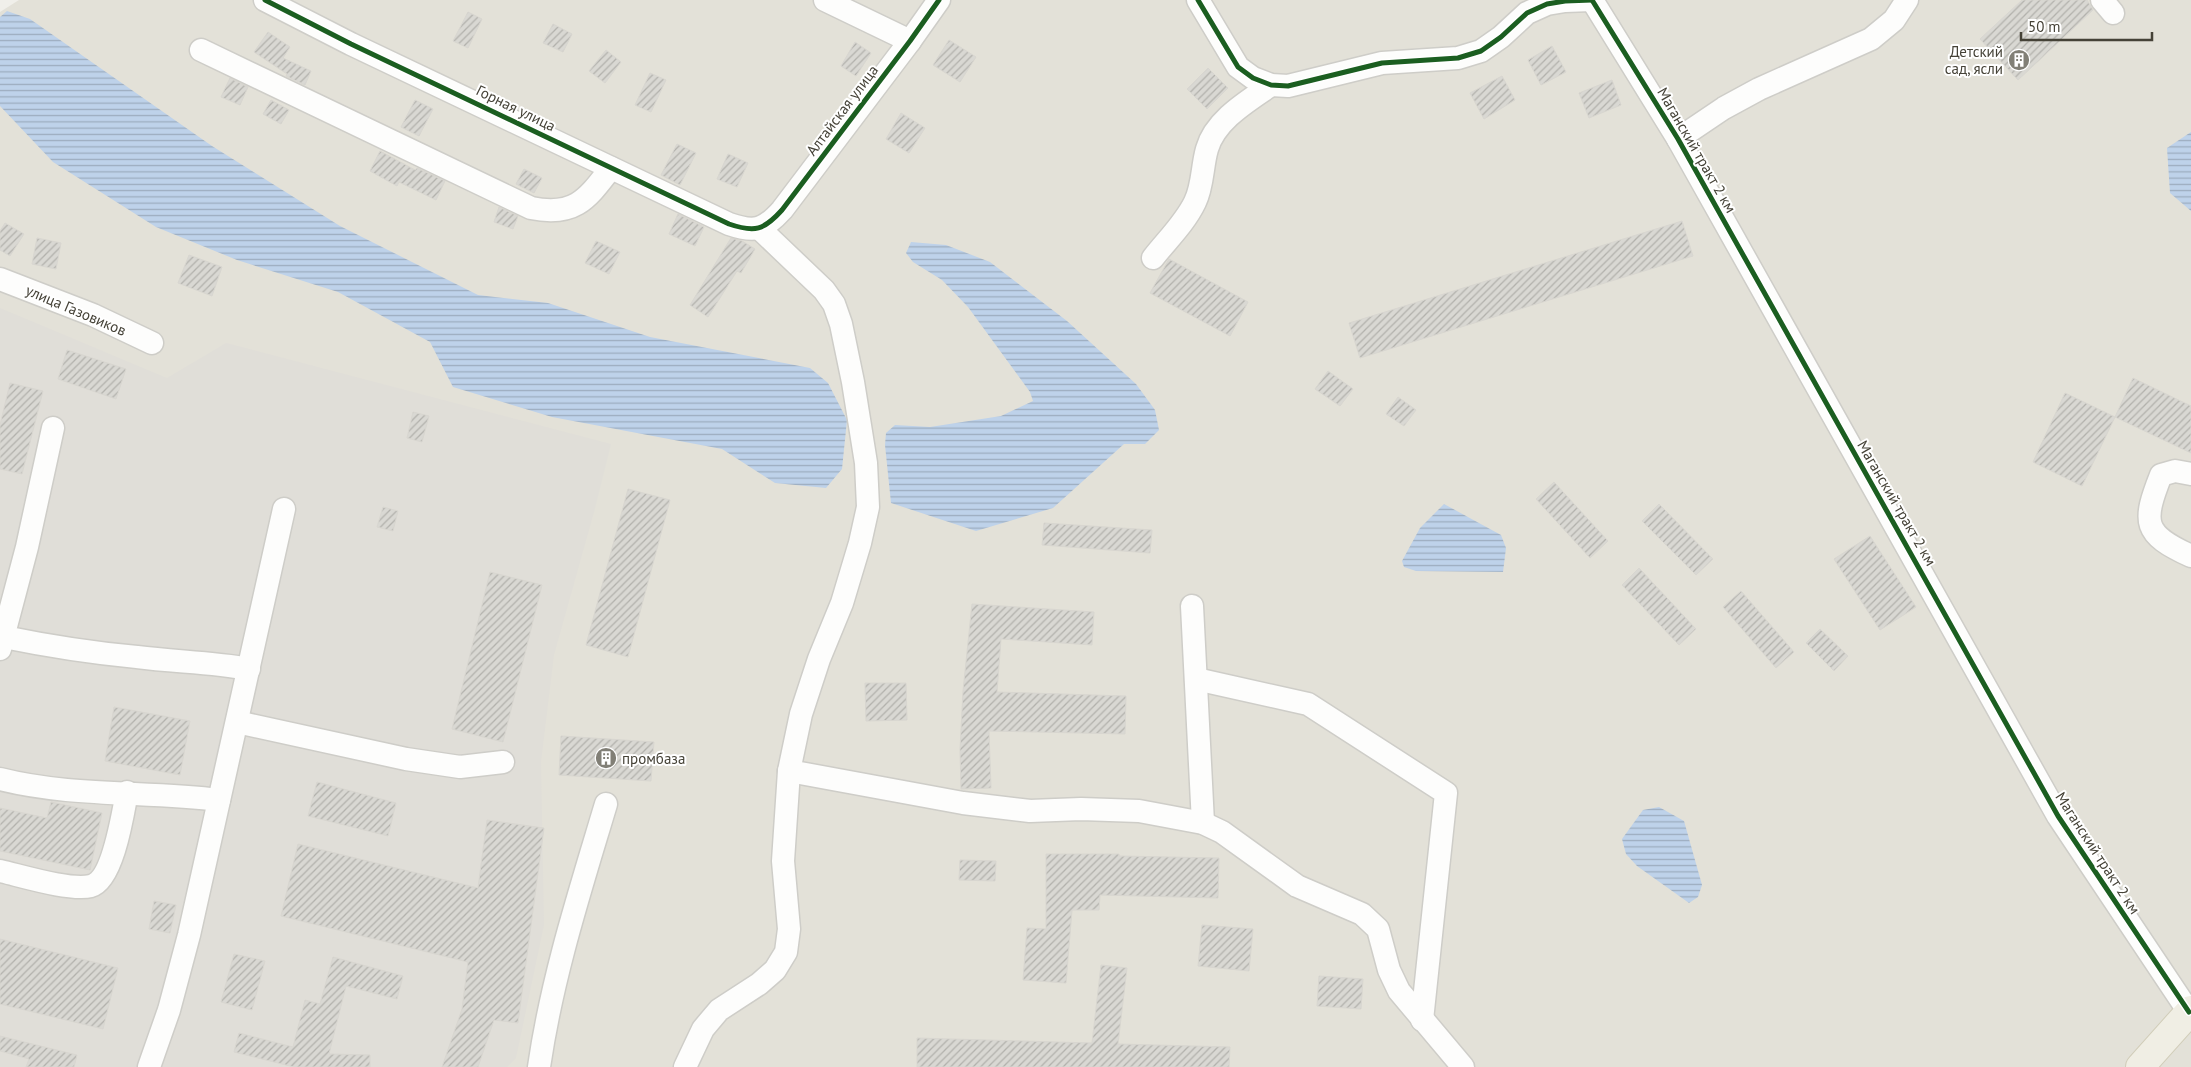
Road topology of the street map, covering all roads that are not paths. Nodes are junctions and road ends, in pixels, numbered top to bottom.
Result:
1 (265, 0) edge
2 (824, 0) edge
3 (939, 0) edge
4 (1198, 0) edge
5 (1592, 0) edge
6 (1907, 0) edge
7 (1527, 6) edge
8 (910, 41) junction
9 (201, 50) dead end
10 (1271, 85) junction
11 (1678, 139) junction
12 (611, 168) junction
13 (759, 228) junction
14 (1154, 258) dead end
15 (0, 279) edge
16 (152, 343) dead end
17 (53, 428) dead end
18 (2191, 474) edge
19 (284, 508) dead end
20 (2191, 556) edge
21 (1192, 606) dead end
22 (2, 643) edge
23 (249, 669) junction
24 (1196, 680) junction
25 (237, 722) junction
26 (503, 762) dead end
27 (789, 771) junction
28 (0, 779) edge
29 (127, 792) junction
30 (220, 800) junction
31 (606, 804) dead end
32 (1203, 823) junction
33 (0, 871) edge
34 (2190, 1011) edge
35 (1422, 1020) junction
36 (149, 1067) edge
37 (539, 1067) edge
38 (685, 1067) edge
39 (1463, 1067) edge
40 (2140, 1067) edge

1 - 12 street, Горная улица
2 - 8 street
3 - 8 street, Алтайская улица
4 - 10 street
5 - 7 street
5 - 11 street, Маганский тракт 2 км
6 - 11 street
7 - 10 street
8 - 13 street, Алтайская улица
9 - 12 street
10 - 14 street
11 - 34 street, Маганский тракт 2 км
12 - 13 street, Горная улица
13 - 27 street
15 - 16 street, улица Газовиков
17 - 22 street
18 - 20 street
19 - 23 street
21 - 24 street
22 - 23 street
23 - 25 street
24 - 32 street
24 - 35 street
25 - 26 street
25 - 30 street
27 - 32 street
27 - 38 street
28 - 29 street
29 - 30 street
29 - 33 street
30 - 36 street
31 - 37 street
32 - 35 street
34 - 40 main road, Маганский тракт 2 км
35 - 39 street

